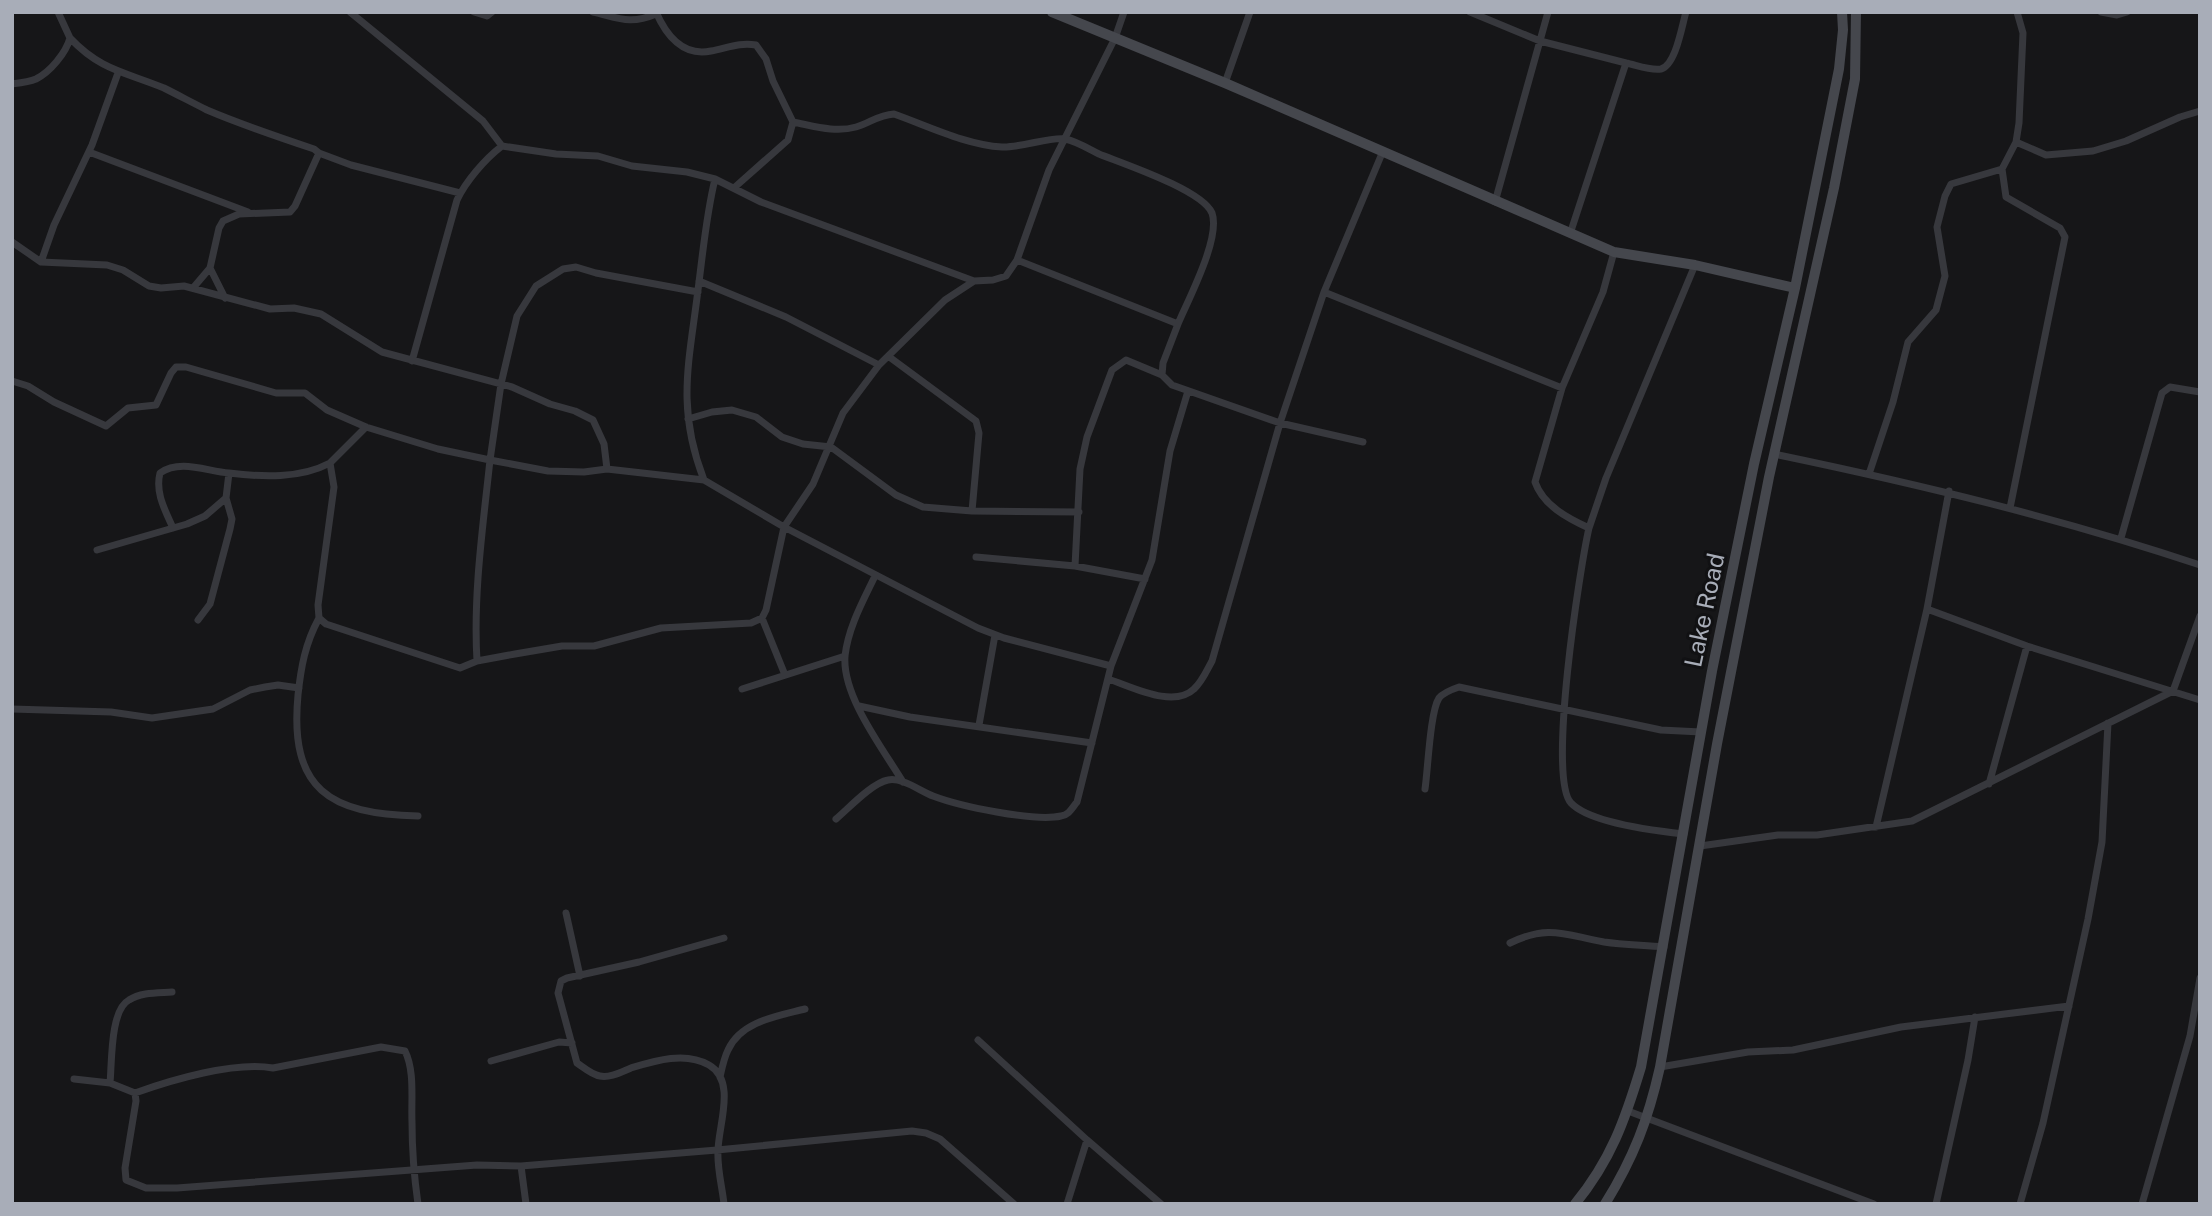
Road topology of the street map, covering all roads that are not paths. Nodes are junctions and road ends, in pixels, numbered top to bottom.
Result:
1 (58, 12) edge
2 (350, 12) edge
3 (474, 12) edge
4 (492, 12) edge
5 (593, 12) edge
6 (1052, 12) edge
7 (1124, 12) edge
8 (1250, 12) edge
9 (1470, 12) edge
10 (1548, 12) edge
11 (1686, 12) edge
12 (1842, 12) edge
13 (1856, 12) edge
14 (2017, 12) edge
15 (2101, 12) edge
16 (2127, 12) edge
17 (656, 13) edge
18 (70, 38) junction
19 (1115, 38) junction
20 (1540, 41) junction
21 (1626, 63) junction
22 (118, 72) junction
23 (1226, 83) junction
24 (12, 84) edge
25 (2200, 111) edge
26 (793, 122) junction
27 (1064, 138) junction
28 (2016, 142) junction
29 (502, 146) junction
30 (1383, 151) junction
31 (89, 152) junction
32 (320, 153) junction
33 (2002, 169) junction
34 (715, 179) junction
35 (735, 187) junction
36 (460, 193) junction
37 (1495, 202) junction
38 (252, 214) junction
39 (1570, 234) junction
40 (12, 242) edge
41 (1615, 252) junction
42 (1017, 260) junction
43 (41, 262) junction
44 (1695, 265) junction
45 (210, 268) junction
46 (699, 281) junction
47 (974, 281) junction
48 (193, 288) junction
49 (1795, 288) junction
50 (698, 292) junction
51 (1324, 292) junction
52 (225, 298) junction
53 (1178, 324) junction
54 (888, 356) junction
55 (412, 361) junction
56 (879, 365) junction
57 (1162, 375) junction
58 (12, 381) edge
59 (500, 384) junction
60 (1562, 388) junction
61 (1188, 391) junction
62 (2200, 392) edge
63 (688, 419) junction
64 (1280, 423) junction
65 (366, 426) junction
66 (1363, 442) dead end
67 (831, 447) junction
68 (1774, 454) junction
69 (490, 460) junction
70 (330, 463) junction
71 (607, 470) junction
72 (229, 473) junction
73 (1869, 474) junction
74 (704, 480) junction
75 (1949, 491) junction
76 (226, 498) junction
77 (2010, 508) junction
78 (972, 511) junction
79 (1079, 512) junction
80 (784, 527) junction
81 (173, 528) junction
82 (1589, 528) junction
83 (2121, 538) junction
84 (97, 550) dead end
85 (976, 556) dead end
86 (2200, 565) edge
87 (1076, 566) junction
88 (875, 576) junction
89 (1145, 579) junction
90 (1927, 609) junction
91 (2200, 616) edge
92 (319, 618) junction
93 (762, 618) junction
94 (198, 621) dead end
95 (995, 635) junction
96 (2026, 646) junction
97 (845, 656) junction
98 (477, 661) junction
99 (1111, 666) junction
100 (785, 675) junction
101 (1108, 679) junction
102 (299, 688) junction
103 (742, 689) dead end
104 (2173, 691) junction
105 (2200, 700) edge
106 (859, 706) junction
107 (12, 709) edge
108 (1566, 710) junction
109 (2108, 723) junction
110 (979, 725) junction
111 (1701, 732) junction
112 (1092, 743) junction
113 (903, 782) junction
114 (1989, 784) junction
115 (1425, 789) dead end
116 (418, 816) dead end
117 (836, 819) dead end
118 (1876, 827) junction
119 (1684, 834) junction
120 (1700, 846) junction
121 (566, 913) dead end
122 (724, 938) dead end
123 (1510, 943) dead end
124 (1664, 947) junction
125 (580, 976) junction
126 (2200, 978) edge
127 (172, 992) dead end
128 (2069, 1006) junction
129 (805, 1009) dead end
130 (1975, 1017) junction
131 (978, 1040) dead end
132 (572, 1043) junction
133 (491, 1061) dead end
134 (1660, 1067) junction
135 (720, 1077) junction
136 (74, 1079) dead end
137 (110, 1083) junction
138 (135, 1093) junction
139 (1628, 1111) junction
140 (1647, 1119) junction
141 (1087, 1140) junction
142 (718, 1150) junction
143 (521, 1166) junction
144 (413, 1171) junction
145 (418, 1204) edge
146 (526, 1204) edge
147 (724, 1204) edge
148 (1014, 1204) edge
149 (1067, 1204) edge
150 (1161, 1204) edge
151 (1575, 1204) edge
152 (1605, 1204) edge
153 (1874, 1204) edge
154 (1936, 1204) edge
155 (2020, 1204) edge
156 (2142, 1204) edge

1 - 18 street
2 - 29 street
3 - 4 street
5 - 17 street
6 - 19 main road
7 - 19 street
8 - 23 street
9 - 20 street
10 - 20 street
11 - 21 street
12 - 49 main road, Lake Road
13 - 68 main road, Lake Road
14 - 28 street
15 - 16 street
17 - 26 street
18 - 22 street
18 - 24 street
19 - 23 main road
19 - 27 street
20 - 21 street
20 - 37 street
21 - 39 street
22 - 31 street
22 - 32 street
23 - 30 main road
25 - 28 street
26 - 27 street
26 - 35 street
27 - 42 street
27 - 53 street
28 - 33 street
29 - 34 street
29 - 36 street
30 - 37 main road
30 - 51 street
31 - 38 street
31 - 43 street
32 - 36 street
32 - 38 street
33 - 73 street
33 - 77 street
34 - 35 street
34 - 46 street
35 - 47 street
36 - 55 street
37 - 39 main road
38 - 45 street
39 - 41 main road
40 - 43 street
41 - 44 main road
41 - 60 street
42 - 47 street
42 - 53 street
43 - 48 street
44 - 49 main road
44 - 82 street
45 - 48 street
45 - 52 street
46 - 50 street
46 - 56 street
47 - 54 street
48 - 52 street
49 - 111 main road, Lake Road
50 - 59 street
50 - 63 street
51 - 60 street
51 - 64 street
52 - 55 street
53 - 57 street
54 - 56 street
54 - 78 street
55 - 59 street
56 - 67 street
57 - 61 street
57 - 79 street
58 - 65 street
59 - 69 street
59 - 71 street
60 - 82 street
61 - 64 street
61 - 89 street
62 - 83 street
63 - 67 street
63 - 74 street
64 - 66 street
64 - 101 street
65 - 69 street
65 - 70 street
67 - 78 street
67 - 80 street
68 - 73 street
68 - 120 main road, Lake Road
69 - 71 street
69 - 98 street
70 - 72 street
70 - 92 street
71 - 74 street
72 - 76 street
72 - 81 street
73 - 75 street
74 - 80 street
75 - 77 street
75 - 90 street
76 - 81 street
76 - 94 street
77 - 83 street
78 - 79 street
79 - 87 street
80 - 88 street
80 - 93 street
81 - 84 street
82 - 108 street
83 - 86 street
85 - 87 street
87 - 89 street
88 - 95 street
88 - 97 street
89 - 99 street
90 - 96 street
90 - 118 street
91 - 104 street
92 - 98 street
92 - 102 street
93 - 98 street
93 - 100 street
95 - 99 street
95 - 110 street
96 - 104 street
96 - 114 street
97 - 100 street
97 - 106 street
99 - 101 street
100 - 103 street
101 - 112 street
102 - 107 street
102 - 116 street
104 - 105 street
104 - 109 street
106 - 110 street
106 - 113 street
108 - 111 street
108 - 115 street
108 - 119 street
109 - 114 street
109 - 128 street
110 - 112 street
111 - 119 main road, Lake Road
112 - 113 street
113 - 117 street
114 - 118 street
118 - 120 street
119 - 124 main road, Lake Road
120 - 134 main road, Lake Road
121 - 125 street
122 - 125 street
123 - 124 street
124 - 139 main road, Lake Road
125 - 132 street
126 - 156 street
127 - 137 street
128 - 130 street
128 - 155 street
129 - 135 street
130 - 134 street
130 - 154 street
131 - 141 street
132 - 133 street
132 - 135 street
134 - 140 main road, Lake Road
135 - 142 street
136 - 137 street
137 - 138 street
138 - 144 street
138 - 144 street
139 - 140 street
139 - 151 main road, Lake Road
140 - 152 main road, Lake Road
140 - 153 street
141 - 149 street
141 - 150 street
142 - 143 street
142 - 147 street
142 - 148 street
143 - 144 street
143 - 146 street
144 - 145 street

